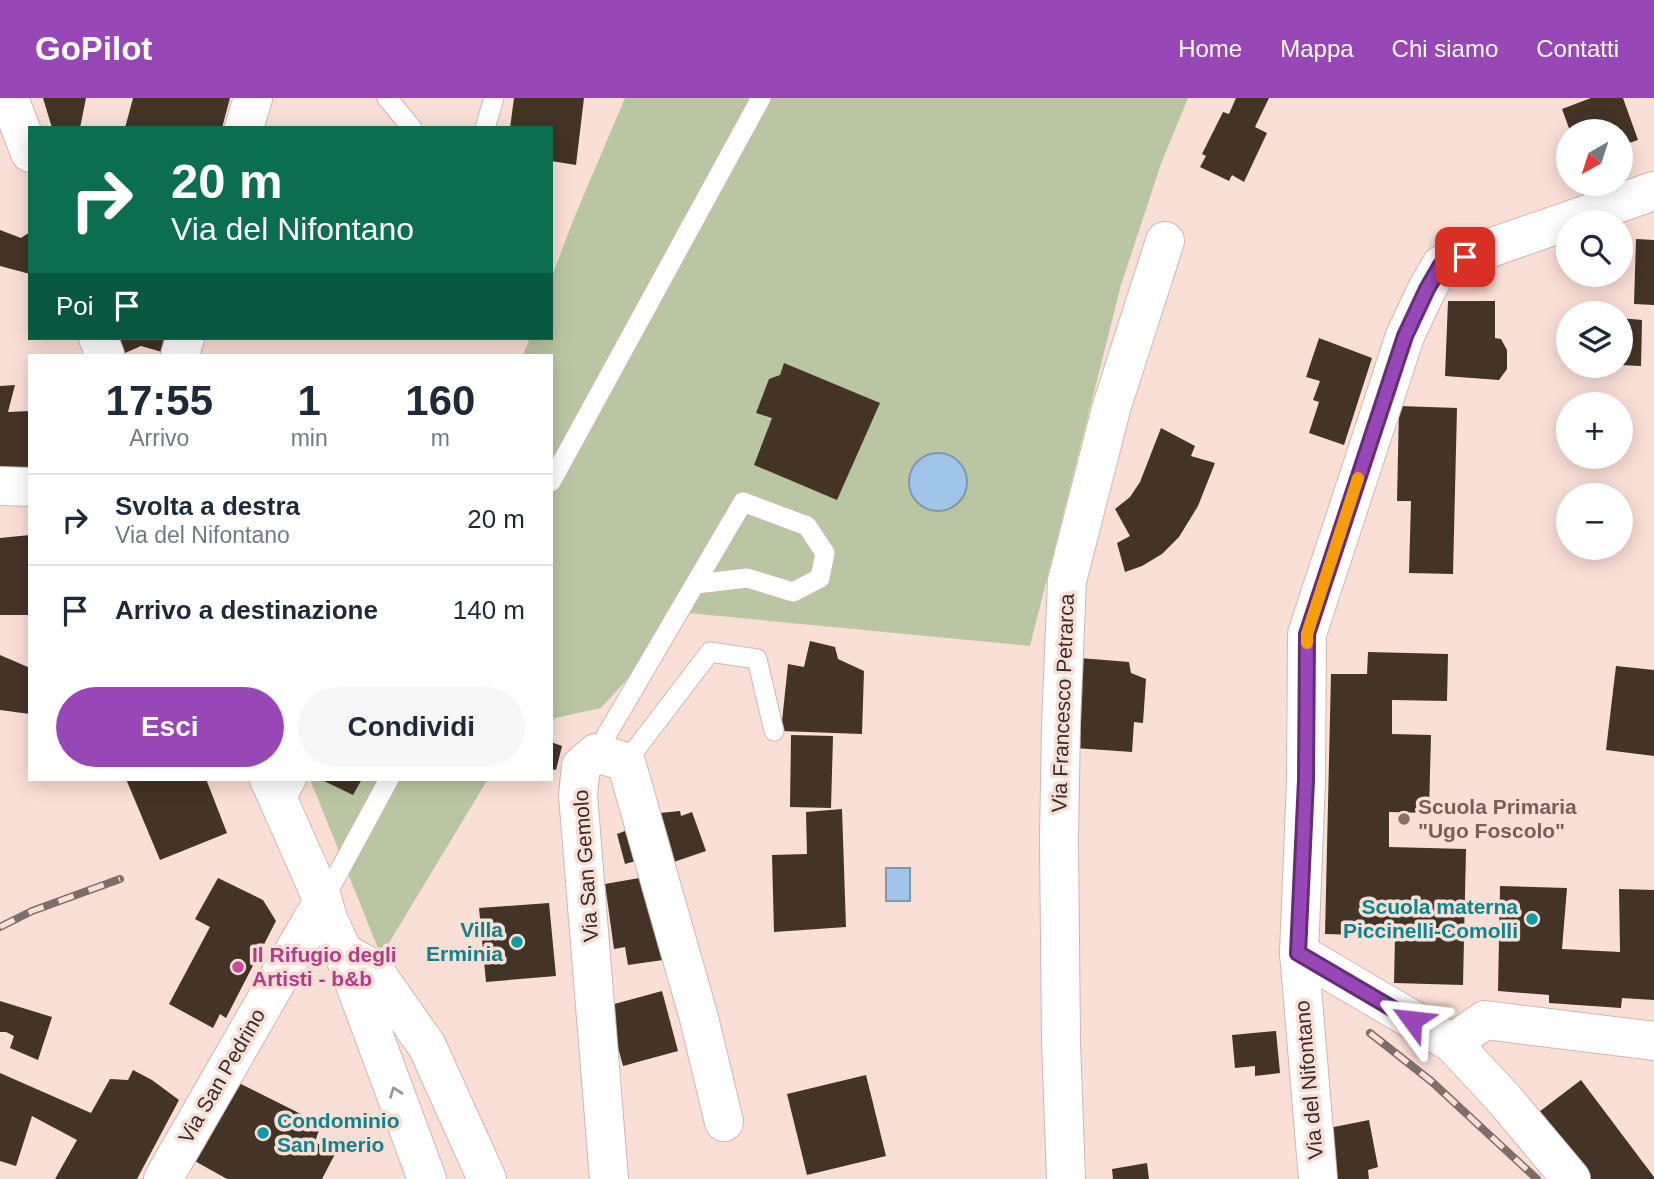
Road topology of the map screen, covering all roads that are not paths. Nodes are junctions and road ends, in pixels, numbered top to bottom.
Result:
1 (9, 98) edge
2 (253, 98) edge
3 (387, 98) edge
4 (494, 98) edge
5 (761, 98) edge
6 (245, 126) edge
7 (410, 126) edge
8 (486, 126) edge
9 (28, 148) edge
10 (1654, 191) edge
11 (1165, 241) dead end
12 (553, 478) edge
13 (0, 486) edge
14 (28, 486) edge
15 (696, 584) junction
16 (774, 731) dead end
17 (611, 758) junction
18 (388, 781) edge
19 (283, 788) edge
20 (323, 901) junction
21 (343, 952) junction
22 (1298, 953) junction
23 (1654, 1041) edge
24 (1452, 1043) junction
25 (723, 1122) dead end
26 (163, 1179) edge
27 (427, 1179) edge
28 (487, 1179) edge
29 (609, 1179) edge
30 (1066, 1179) edge
31 (1318, 1179) edge
32 (1571, 1179) edge

1 - 9 street
2 - 6 street
3 - 7 lane
4 - 8 lane
5 - 12 lane
10 - 22 street, Via del Nifontano
11 - 30 street, Via Francesco Petrarca
13 - 14 street
15 - 15 lane
15 - 17 lane
16 - 17 lane
17 - 25 street
17 - 29 street, Via San Gemolo
18 - 20 lane
19 - 20 street
20 - 21 street
20 - 26 street, Via San Pedrino
27 -> 21 street
21 - 28 street
22 - 24 street
22 - 31 street, Via del Nifontano
23 - 24 street
24 - 32 street

